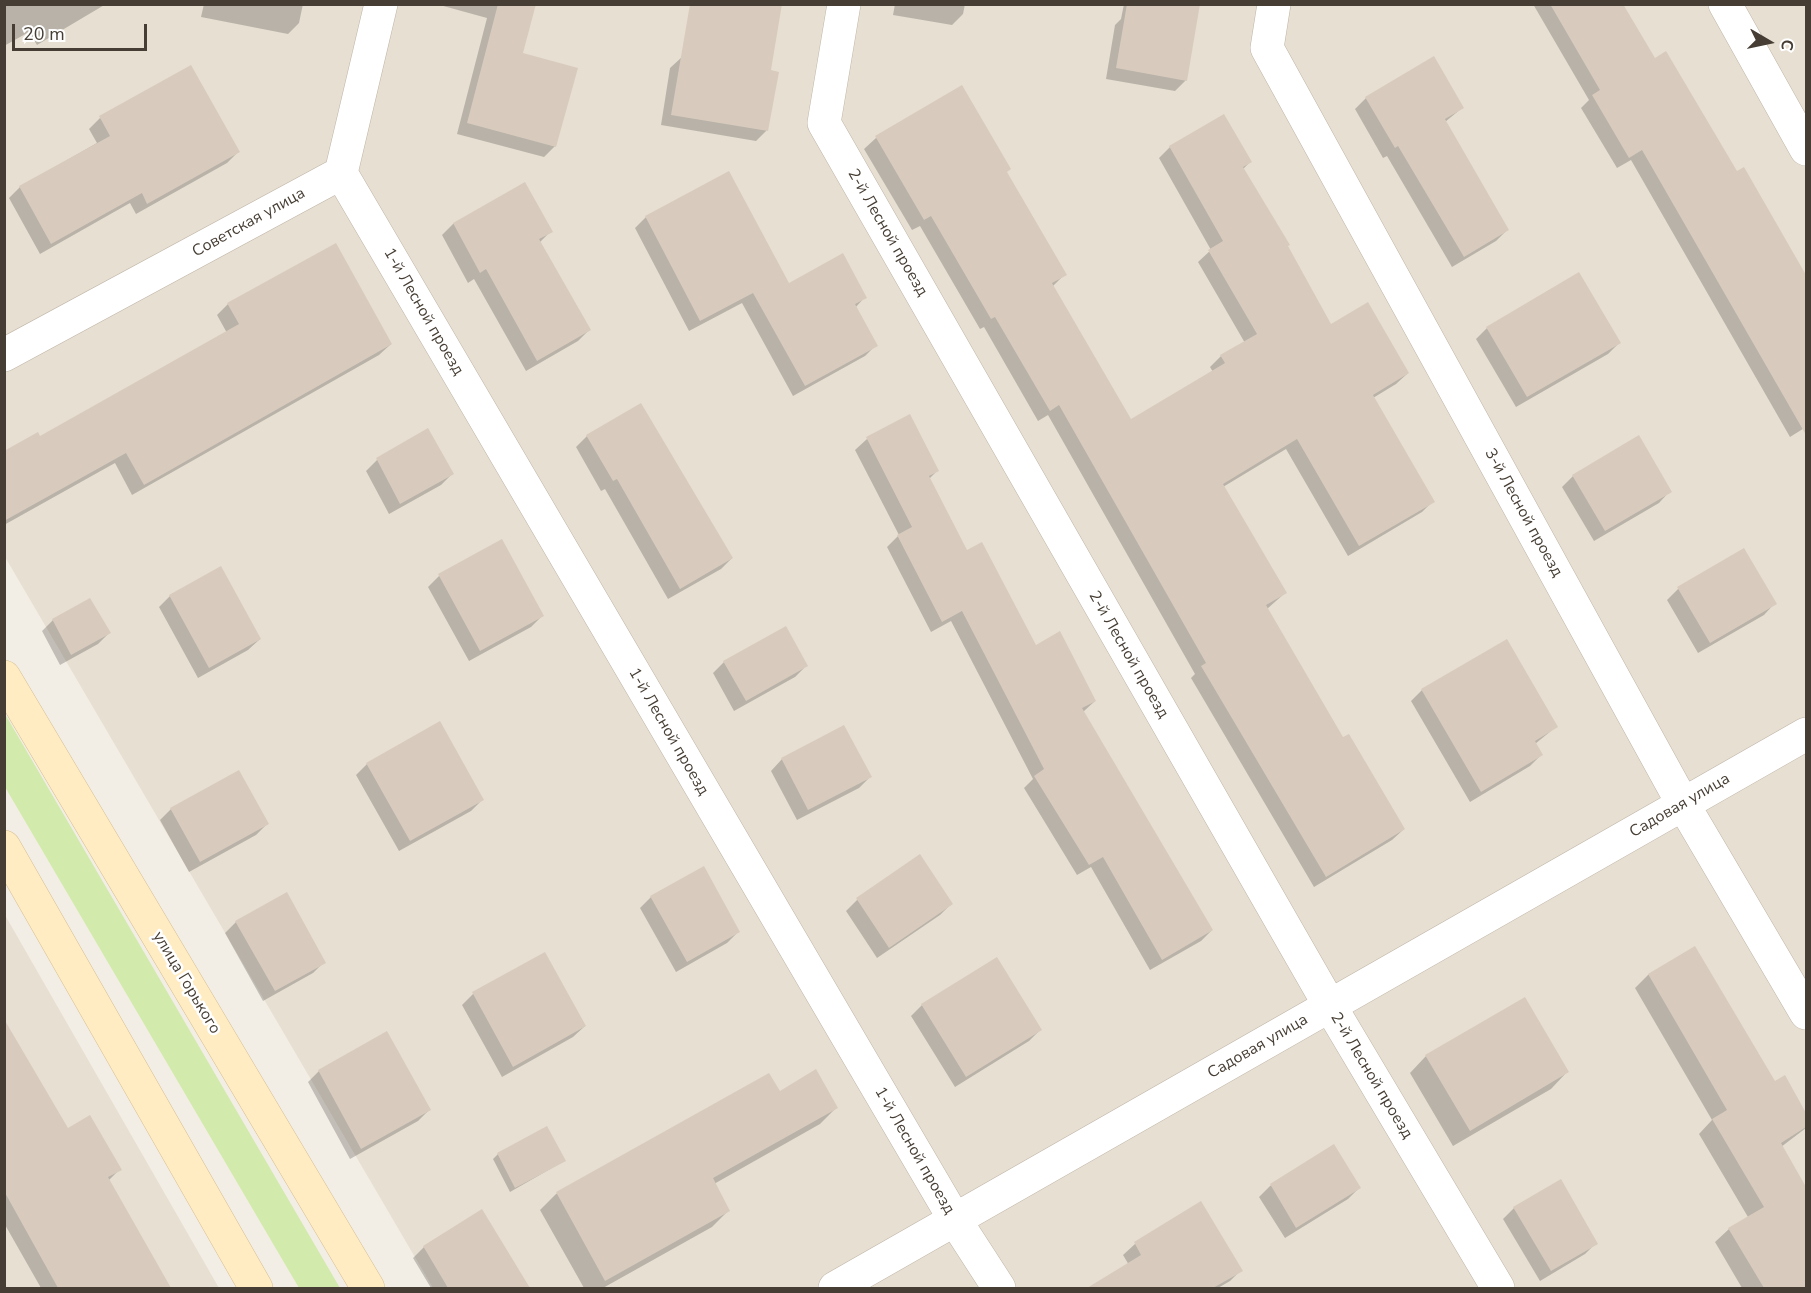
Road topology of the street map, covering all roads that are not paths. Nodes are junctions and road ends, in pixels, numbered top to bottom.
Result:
1 (381, 4) edge
2 (844, 4) edge
3 (1274, 4) edge
4 (1725, 4) edge
5 (1806, 149) edge
6 (341, 173) junction
7 (4, 355) edge
8 (4, 677) edge
9 (1806, 734) edge
10 (1683, 804) junction
11 (4, 847) edge
12 (1330, 1006) junction
13 (1806, 1013) edge
14 (955, 1220) junction
15 (256, 1288) edge
16 (368, 1288) edge
17 (835, 1288) edge
18 (999, 1288) edge
19 (1498, 1288) edge

1 - 6 street
2 - 12 street, 2-й Лесной проезд
3 - 10 street, 3-й Лесной проезд
4 - 5 street
6 - 7 street, Советская улица
6 - 14 street, 1-й Лесной проезд
8 - 16 main road, улица Горького
9 - 10 street, Садовая улица
10 - 12 street, Садовая улица
10 - 13 street, 3-й Лесной проезд
11 - 15 main road
12 - 14 street, Садовая улица
12 - 19 street, 2-й Лесной проезд
14 - 17 street, Садовая улица
14 - 18 street, 1-й Лесной проезд

